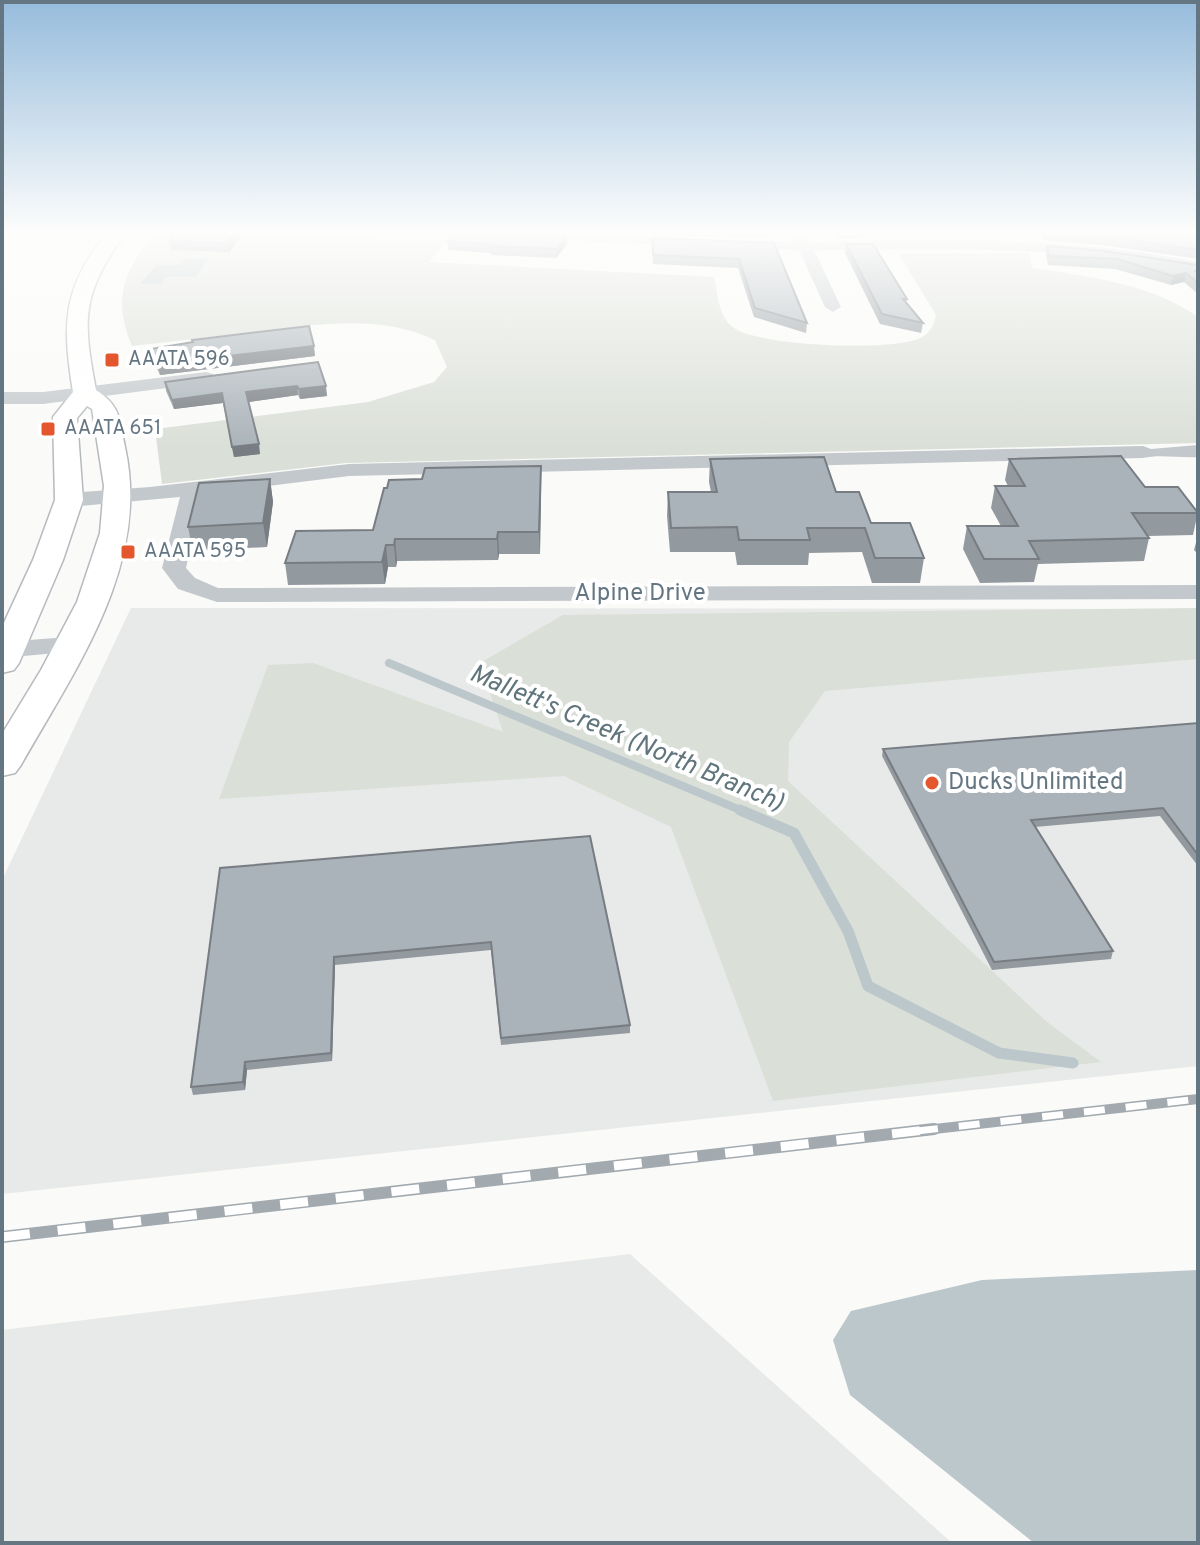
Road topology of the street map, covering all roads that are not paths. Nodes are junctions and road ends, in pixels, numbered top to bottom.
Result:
1 (78, 304) edge
2 (832, 304) edge
3 (833, 307) dead end
4 (227, 375) edge
5 (85, 393) junction
6 (2, 398) edge
7 (43, 398) junction
8 (2, 409) edge
9 (1198, 451) edge
10 (191, 488) junction
11 (118, 496) junction
12 (69, 500) junction
13 (1198, 592) edge
14 (69, 645) junction
15 (4, 654) edge
16 (2, 765) edge

1 - 5 main road
2 - 3 street
4 - 5 street
5 - 7 street
5 - 11 main road
5 - 12 main road
6 - 7 street
7 - 8 street
9 - 10 street
10 - 11 street
10 - 13 street, Alpine Drive
11 - 12 street
11 - 14 main road
12 - 15 main road
14 - 15 street
14 - 16 main road

